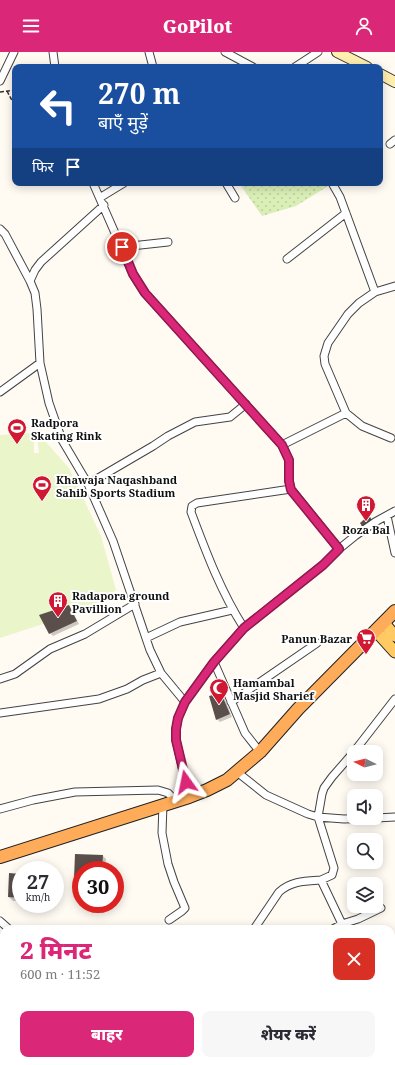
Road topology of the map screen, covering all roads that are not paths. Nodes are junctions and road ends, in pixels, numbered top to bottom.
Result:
1 (14, 52) edge
2 (53, 52) edge
3 (149, 52) edge
4 (225, 52) edge
5 (318, 52) edge
6 (337, 52) edge
7 (55, 64) edge
8 (152, 64) edge
9 (247, 64) edge
10 (300, 64) edge
11 (361, 64) edge
12 (383, 76) edge
13 (0, 81) edge
14 (395, 82) edge
15 (96, 186) edge
16 (119, 186) edge
17 (228, 186) edge
18 (334, 186) edge
19 (101, 197) junction
20 (235, 198) dead end
21 (104, 205) junction
22 (346, 213) junction
23 (0, 229) edge
24 (168, 242) dead end
25 (122, 247) junction
26 (287, 259) dead end
27 (30, 281) junction
28 (395, 286) edge
29 (375, 292) junction
30 (40, 363) junction
31 (0, 392) edge
32 (246, 404) junction
33 (346, 413) junction
34 (391, 438) dead end
35 (282, 445) junction
36 (88, 484) junction
37 (291, 490) junction
38 (395, 511) edge
39 (387, 516) junction
40 (339, 549) junction
41 (395, 553) edge
42 (134, 604) junction
43 (232, 610) junction
44 (395, 611) edge
45 (380, 627) junction
46 (244, 628) junction
47 (395, 636) edge
48 (146, 638) junction
49 (317, 643) dead end
50 (395, 652) edge
51 (214, 662) junction
52 (161, 674) junction
53 (0, 679) edge
54 (395, 700) edge
55 (185, 702) junction
56 (231, 702) junction
57 (0, 713) edge
58 (260, 752) junction
59 (237, 772) junction
60 (189, 797) junction
61 (176, 801) junction
62 (163, 804) junction
63 (0, 809) edge
64 (318, 817) junction
65 (395, 817) edge
66 (383, 818) edge
67 (347, 819) edge
68 (0, 857) edge
69 (321, 880) junction
70 (371, 913) edge
71 (169, 920) dead end
72 (342, 924) joint
73 (257, 925) edge

1 - 13 street
2 - 7 street
3 - 8 street
4 - 9 street
5 - 10 street
6 - 11 main road
12 - 14 main road
15 - 19 street
16 - 19 street
17 - 20 street
18 - 22 street
19 - 21 street
21 - 25 street
21 - 27 street
22 - 26 street
22 - 29 street
23 - 27 street
24 - 25 street
25 - 32 street
27 - 30 street
28 - 29 street
29 - 33 street
30 - 31 street
30 - 36 street
32 - 35 street
32 - 36 street
33 - 34 street
33 - 35 street
35 - 37 street
36 - 42 street
37 - 40 street
37 - 43 street
38 - 39 street
39 - 40 street
39 - 41 street
40 - 46 street
42 - 48 street
42 - 53 street
43 - 46 street
43 - 48 street
44 - 45 highway
45 - 47 main road
45 - 50 main road
45 - 58 highway
46 - 51 street
48 - 52 street
49 - 56 street
51 - 55 street
51 - 56 street
52 - 55 street
52 - 57 street
54 - 64 street
55 - 60 street
56 - 58 street
58 - 59 highway
59 - 60 highway
59 - 64 street
60 - 61 highway
61 - 62 highway
61 - 63 street
62 - 68 highway
62 - 71 street
64 - 67 street
64 - 69 street
65 - 66 street
69 - 72 street
69 - 73 street
70 - 72 street

